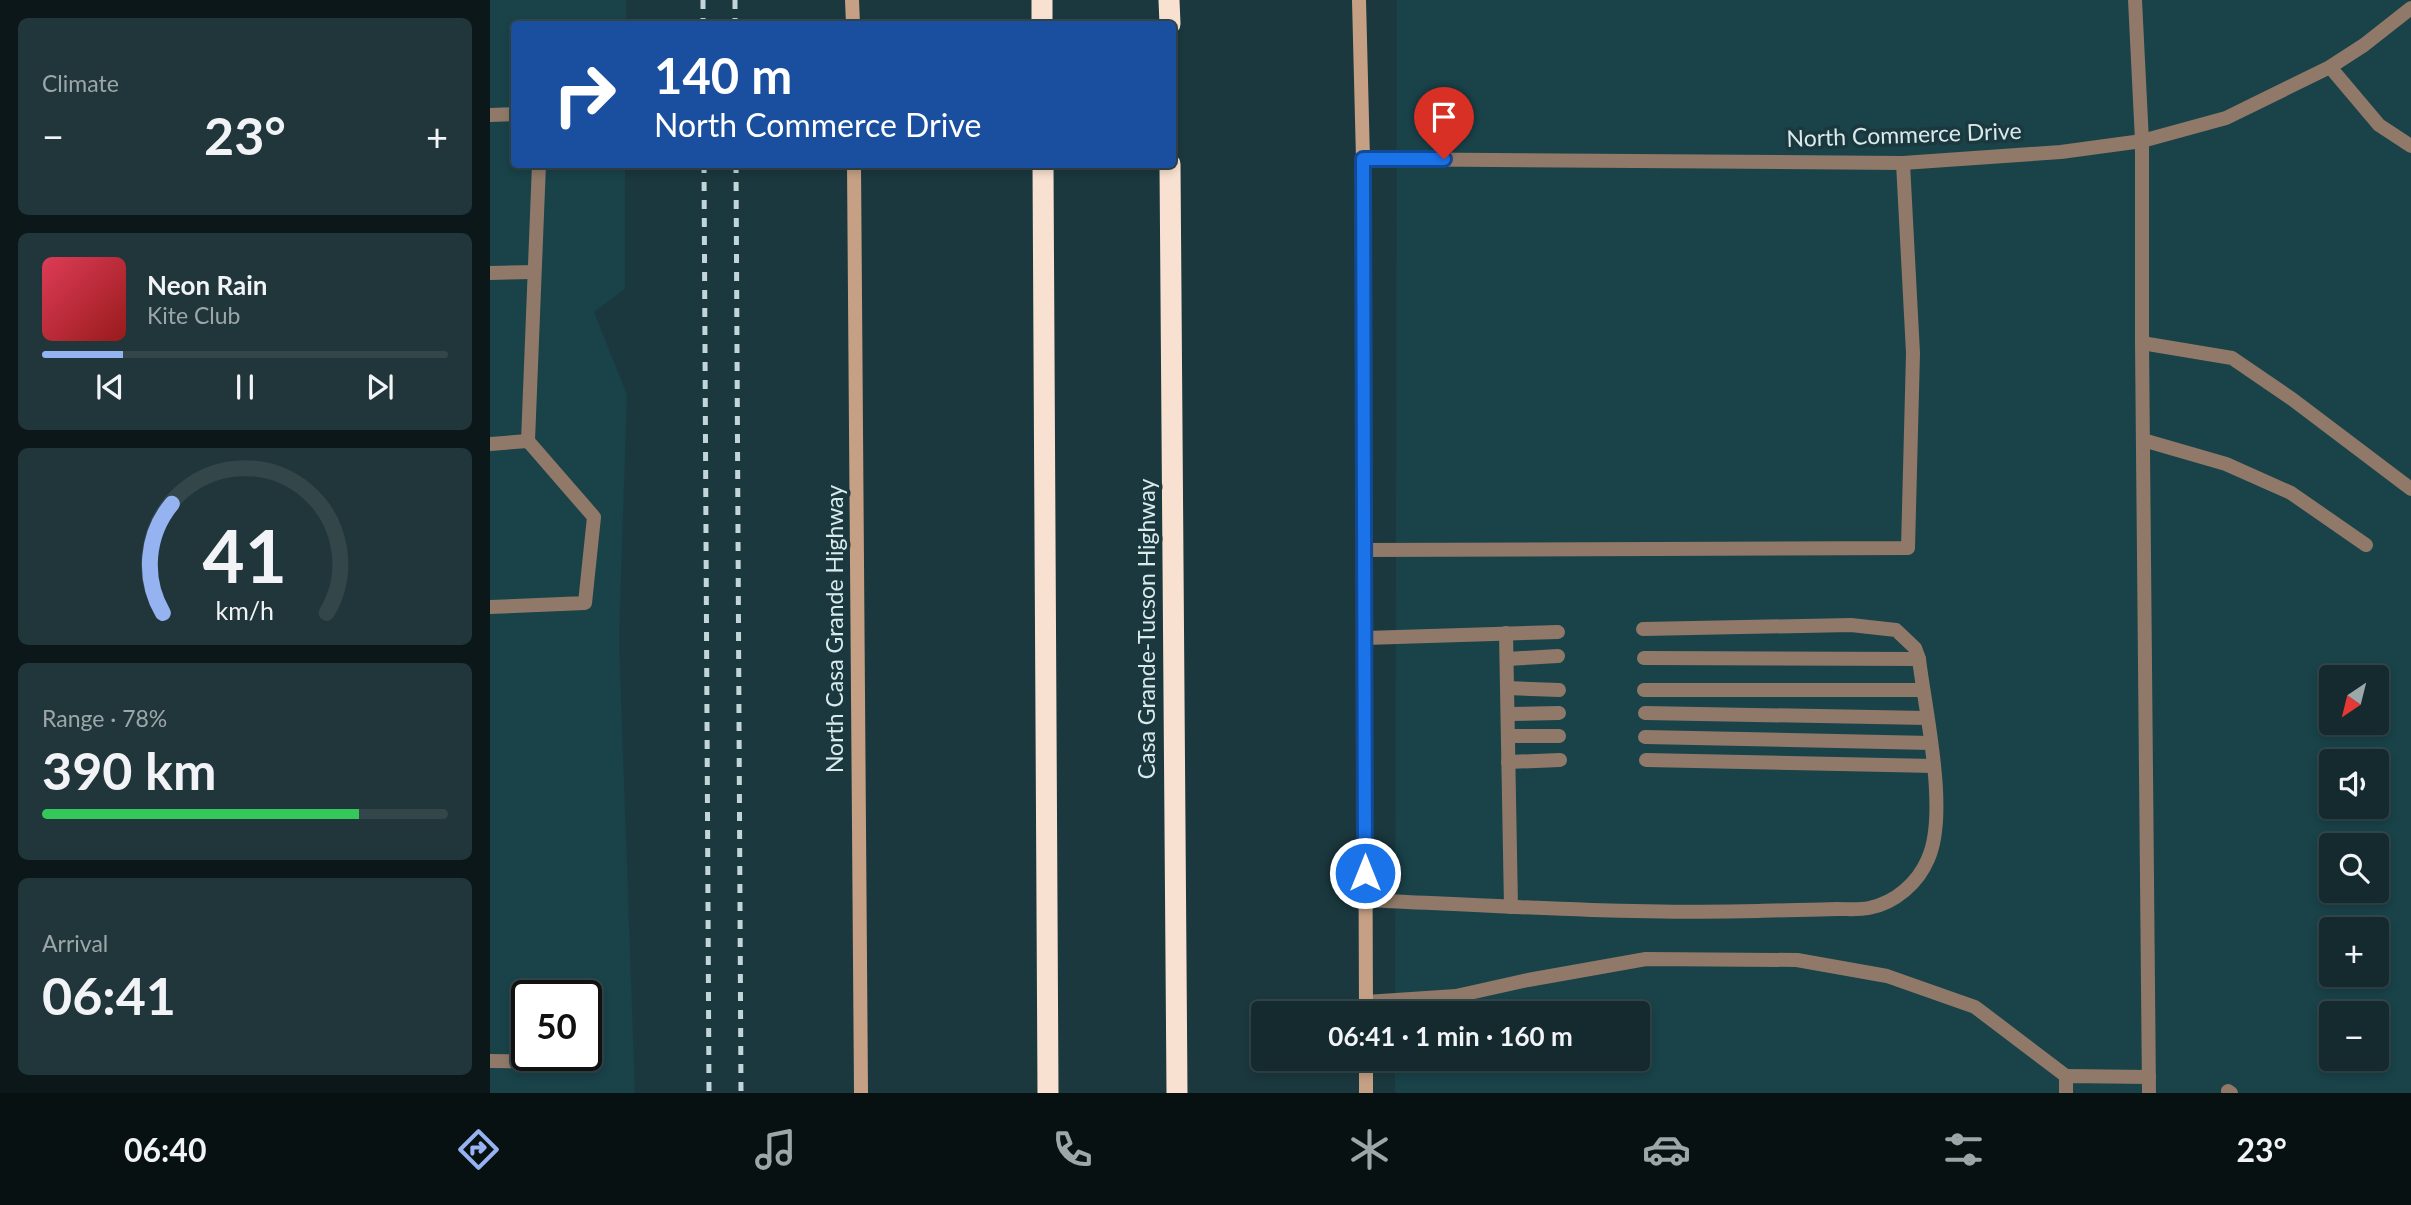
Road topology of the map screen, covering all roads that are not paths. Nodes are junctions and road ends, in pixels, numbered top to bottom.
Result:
1 (852, 0) edge
2 (1042, 0) edge
3 (1170, 0) edge
4 (1359, 0) edge
5 (2135, 0) edge
6 (2411, 8) edge
7 (853, 21) edge
8 (1042, 21) edge
9 (1170, 21) edge
10 (2330, 67) junction
11 (511, 114) edge
12 (490, 116) edge
13 (2142, 141) junction
14 (2411, 146) edge
15 (1363, 159) junction
16 (1903, 163) junction
17 (539, 168) edge
18 (854, 168) edge
19 (1043, 168) edge
20 (1170, 168) edge
21 (534, 272) junction
22 (490, 273) edge
23 (2142, 343) junction
24 (2143, 440) junction
25 (528, 441) junction
26 (490, 444) edge
27 (2411, 489) edge
28 (2366, 545) dead end
29 (1364, 550) junction
30 (490, 607) edge
31 (1643, 629) dead end
32 (1558, 632) dead end
33 (1506, 633) junction
34 (1365, 638) junction
35 (1558, 656) dead end
36 (1644, 658) dead end
37 (1507, 659) junction
38 (1919, 659) junction
39 (1507, 688) junction
40 (1559, 690) dead end
41 (1644, 690) dead end
42 (1923, 690) junction
43 (1559, 713) dead end
44 (1645, 713) dead end
45 (1508, 714) junction
46 (1927, 718) junction
47 (1559, 736) dead end
48 (1508, 737) junction
49 (1645, 737) dead end
50 (1931, 743) junction
51 (1560, 760) dead end
52 (1646, 760) dead end
53 (1508, 762) junction
54 (1934, 766) junction
55 (1365, 900) junction
56 (1511, 907) junction
57 (1366, 1001) edge
58 (1418, 1001) edge
59 (490, 1061) edge
60 (511, 1061) edge
61 (1366, 1071) edge
62 (2066, 1076) junction
63 (2149, 1077) junction
64 (861, 1093) edge
65 (1048, 1093) edge
66 (1177, 1093) edge
67 (1366, 1093) edge
68 (2066, 1093) edge
69 (2149, 1093) edge

1 - 7 main road
2 - 8 highway
3 - 9 highway
4 - 15 main road
5 - 13 street
6 - 10 street, North Commerce Drive
10 - 13 street, North Commerce Drive
10 - 14 street
11 - 12 street
13 - 16 street, North Commerce Drive
13 - 23 street
15 - 16 street, North Commerce Drive
15 - 29 main road
16 - 29 street
17 - 21 street
18 - 64 main road, North Casa Grande Highway
19 - 65 highway
20 - 66 highway, Casa Grande-Tucson Highway
21 - 22 street
21 - 25 street
23 - 24 street
23 - 27 street
24 - 28 street
24 - 63 street
25 - 26 street
25 - 30 street
29 - 34 main road
31 - 38 street
32 - 33 street
33 - 34 street
33 - 37 street
34 - 55 main road
35 - 37 street
36 - 38 street
37 - 39 street
38 - 42 street
39 - 40 street
39 - 45 street
41 - 42 street
42 - 46 street
43 - 45 street
44 - 46 street
45 - 48 street
46 - 50 street
47 - 48 street
48 - 53 street
49 - 50 street
50 - 54 street
51 - 53 street
52 - 54 street
53 - 56 street
54 - 56 street
55 - 56 street
55 - 57 main road
58 - 62 street
59 - 60 street
61 - 67 main road
62 - 63 street
62 - 68 street
63 - 69 street

